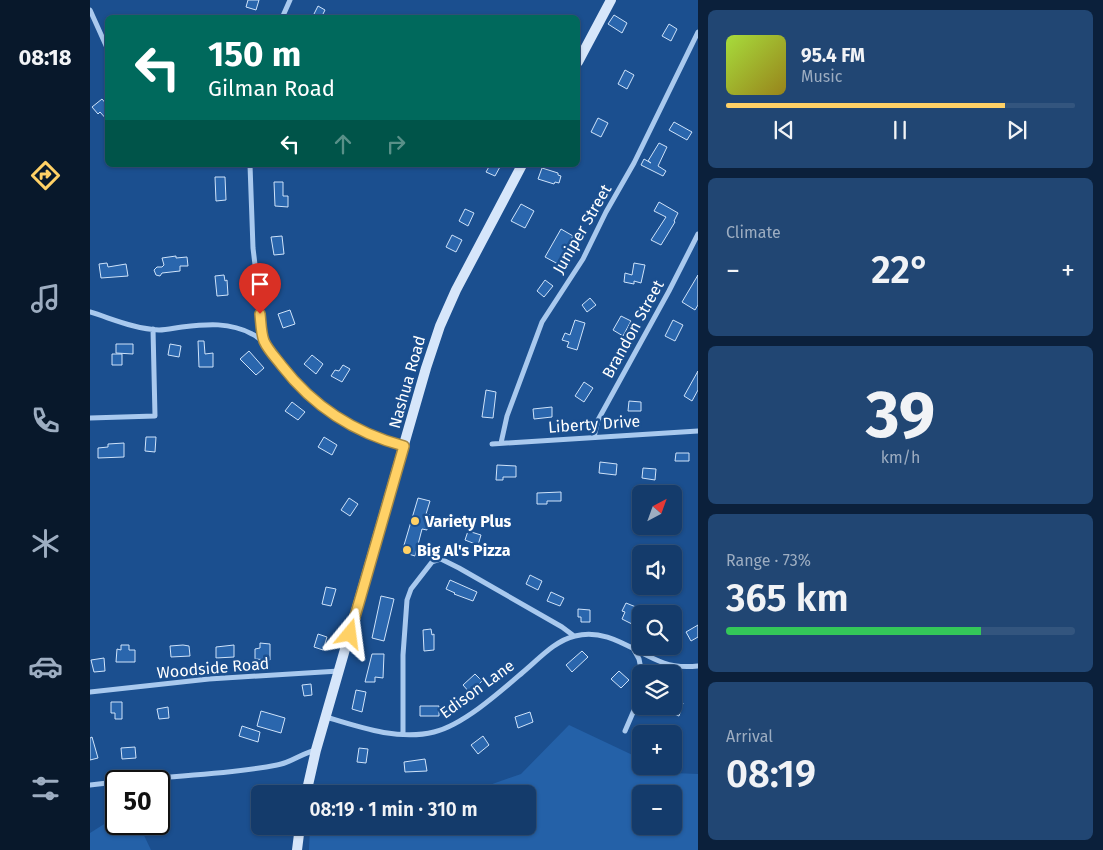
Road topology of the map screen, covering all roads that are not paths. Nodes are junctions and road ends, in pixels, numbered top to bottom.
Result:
1 (290, 0) edge
2 (611, 0) edge
3 (90, 10) edge
4 (283, 15) edge
5 (698, 32) edge
6 (105, 43) edge
7 (580, 58) edge
8 (250, 167) edge
9 (521, 167) edge
10 (698, 234) edge
11 (90, 312) edge
12 (153, 329) junction
13 (264, 340) junction
14 (90, 418) edge
15 (698, 431) edge
16 (594, 437) junction
17 (501, 443) junction
18 (492, 444) dead end
19 (404, 446) junction
20 (574, 636) junction
21 (632, 648) edge
22 (646, 655) edge
23 (670, 665) edge
24 (682, 666) edge
25 (698, 666) edge
26 (339, 671) junction
27 (90, 692) edge
28 (632, 715) edge
29 (325, 717) junction
30 (625, 731) dead end
31 (403, 734) junction
32 (316, 750) junction
33 (170, 776) edge
34 (105, 783) edge
35 (90, 785) edge
36 (308, 785) edge
37 (299, 835) edge
38 (297, 850) edge

1 - 4 street
2 - 7 main road
3 - 6 street
5 - 17 street, Juniper Street
8 - 13 street
9 - 19 main road, Nashua Road
10 - 16 street, Brandon Street
11 - 12 street
12 - 13 street
12 - 14 street
13 - 19 street
15 - 16 street, Liberty Drive
16 - 17 street, Liberty Drive
17 - 18 street, Liberty Drive
19 - 26 main road, Nashua Road
20 - 21 street
20 - 31 street, Edison Lane
20 - 31 street
22 - 23 street
24 - 25 street
26 - 27 street, Woodside Road
26 - 29 main road, Nashua Road
28 - 30 street
29 - 31 street, Edison Lane
29 - 32 main road, Nashua Road
32 - 33 street
32 - 36 main road, Nashua Road
34 - 35 street
37 - 38 main road

